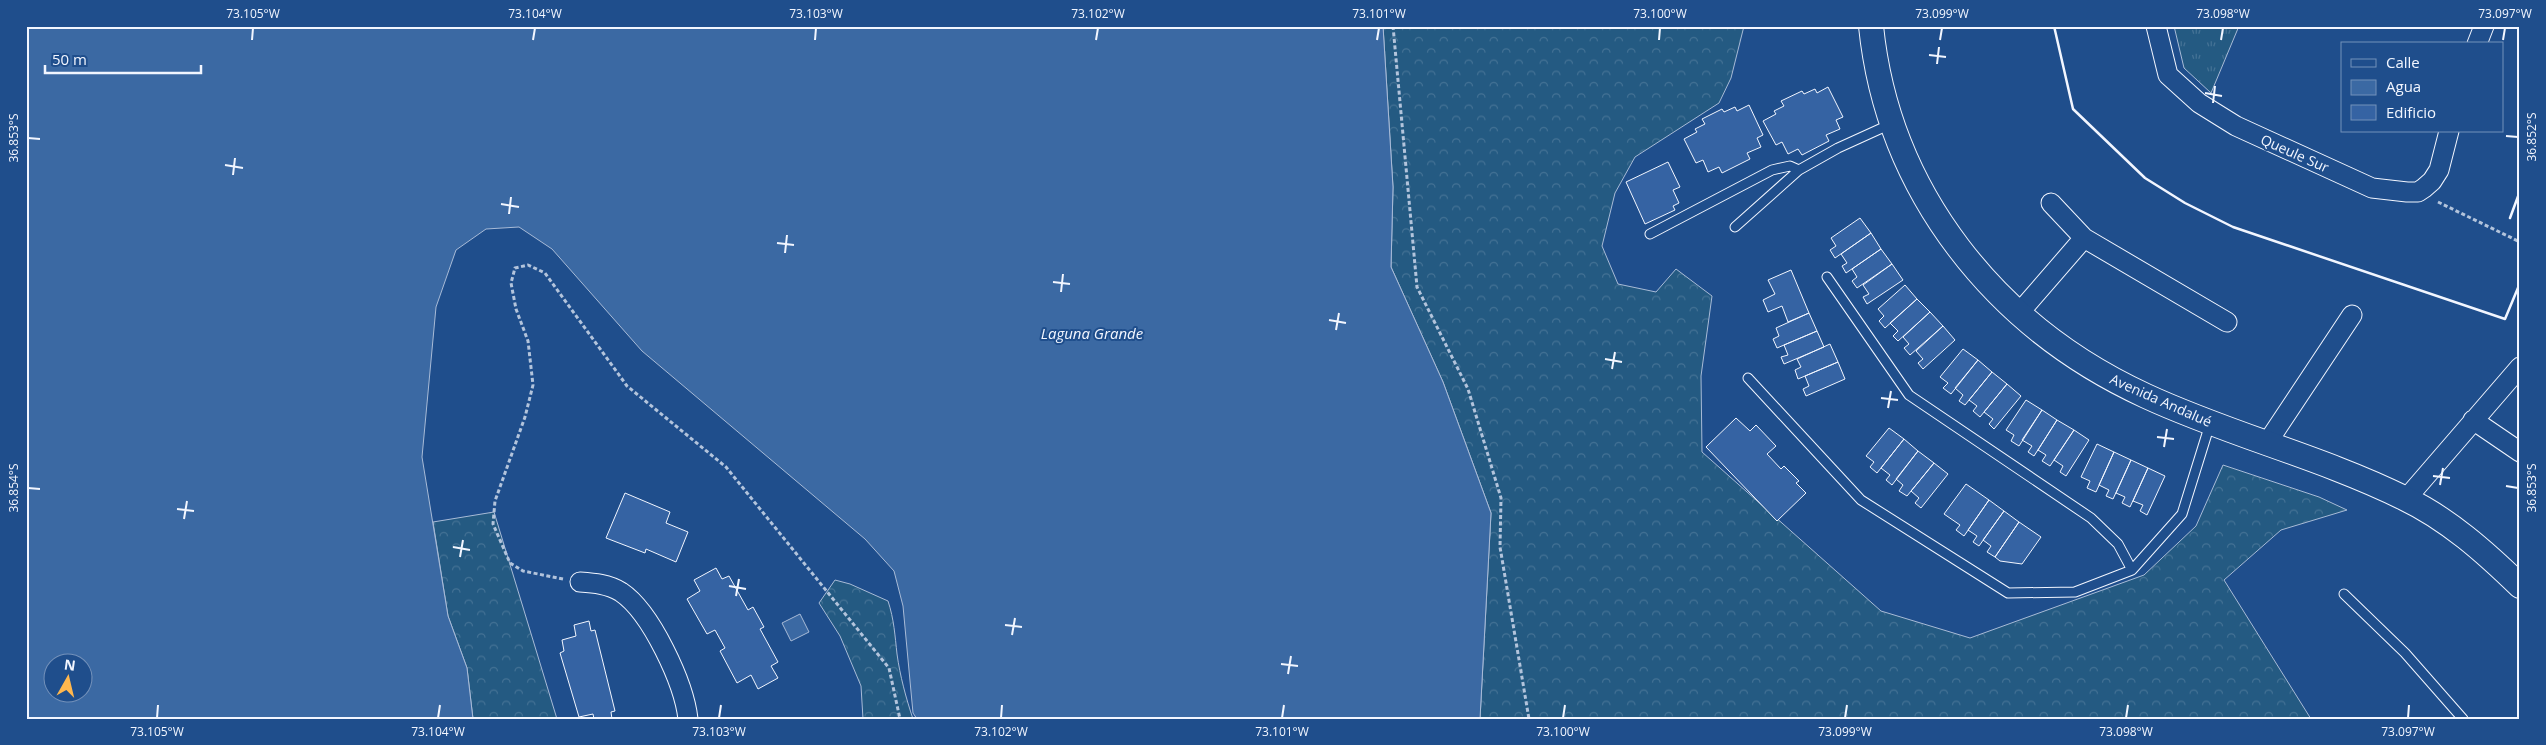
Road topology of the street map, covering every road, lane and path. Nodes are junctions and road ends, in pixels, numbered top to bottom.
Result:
1 (1393, 26) edge
2 (1871, 26) edge
3 (2156, 26) edge
4 (2484, 26) edge
5 (2478, 42) edge
6 (1893, 123) junction
7 (2449, 132) edge
8 (1799, 170) junction
9 (2418, 192) junction
10 (2051, 204) dead end
11 (1734, 227) dead end
12 (1650, 234) dead end
13 (2084, 238) junction
14 (2520, 242) edge
15 (1827, 276) dead end
16 (2019, 313) junction
17 (2352, 315) dead end
18 (2227, 322) dead end
19 (2520, 367) edge
20 (1748, 378) dead end
21 (2473, 420) junction
22 (2210, 422) junction
23 (2267, 443) junction
24 (2520, 452) edge
25 (2406, 499) junction
26 (2132, 570) junction
27 (580, 582) joint
28 (2520, 586) edge
29 (2344, 594) dead end
30 (688, 719) edge
31 (900, 719) edge
32 (1529, 719) edge
33 (2463, 719) edge

1 - 32 path
2 - 6 street, Avenida Andalué
3 - 9 street, Queule Sur
4 - 5 street
6 - 8 lane
6 - 16 street, Avenida Andalué
7 - 9 street
8 - 11 lane
8 - 12 lane
9 - 14 path
10 - 13 street
13 - 16 street
13 - 18 street
15 - 26 lane
16 - 22 street, Avenida Andalué
17 - 23 street
19 - 21 street
20 - 26 lane
21 - 24 street
21 - 25 street
22 - 23 street, Avenida Andalué
22 - 26 lane
23 - 25 street, Avenida Andalué
25 - 28 street, Avenida Andalué
27 - 30 street
27 - 31 path
29 - 33 lane

